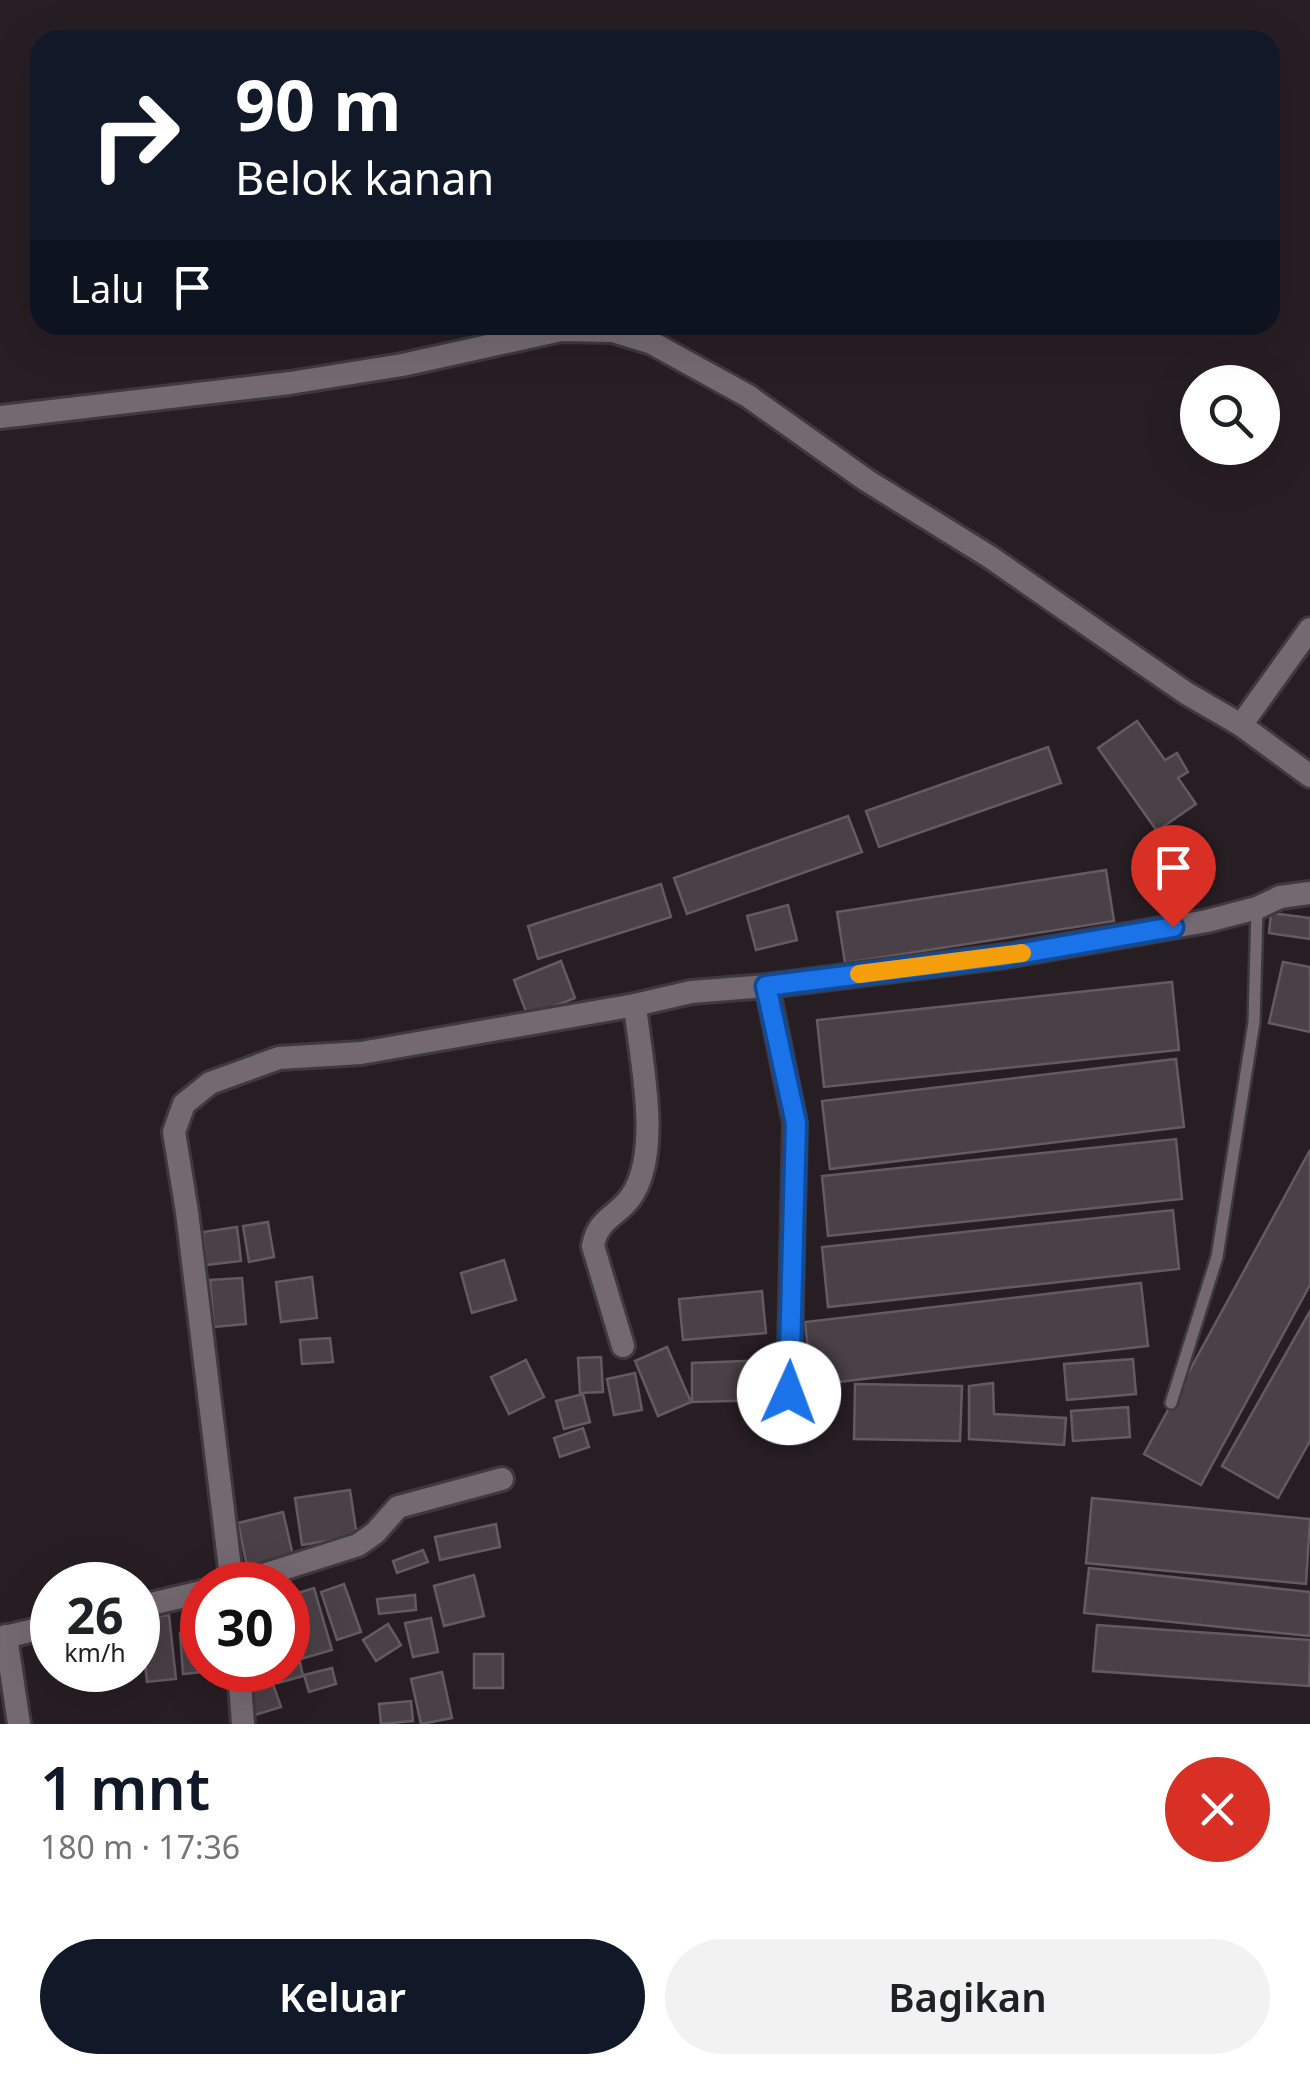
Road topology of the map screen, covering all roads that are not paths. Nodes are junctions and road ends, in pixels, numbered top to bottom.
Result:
1 (538, 335) edge
2 (626, 335) edge
3 (0, 418) edge
4 (1310, 628) edge
5 (1241, 724) junction
6 (1310, 776) edge
7 (1310, 893) edge
8 (1257, 908) junction
9 (766, 986) junction
10 (635, 1005) junction
11 (623, 1346) dead end
12 (789, 1393) dead end
13 (1171, 1403) dead end
14 (502, 1479) dead end
15 (229, 1562) edge
16 (303, 1562) edge
17 (30, 1631) edge
18 (3, 1637) edge
19 (241, 1692) edge
20 (19, 1724) edge
21 (244, 1724) edge

1 - 3 street
2 - 5 street
4 - 5 street
5 - 6 street
7 - 8 street
8 - 9 street
8 - 13 lane
9 - 10 street
9 - 12 street
10 - 11 street
10 - 15 street
14 - 16 street
17 - 18 street
18 - 20 street
19 - 21 street

